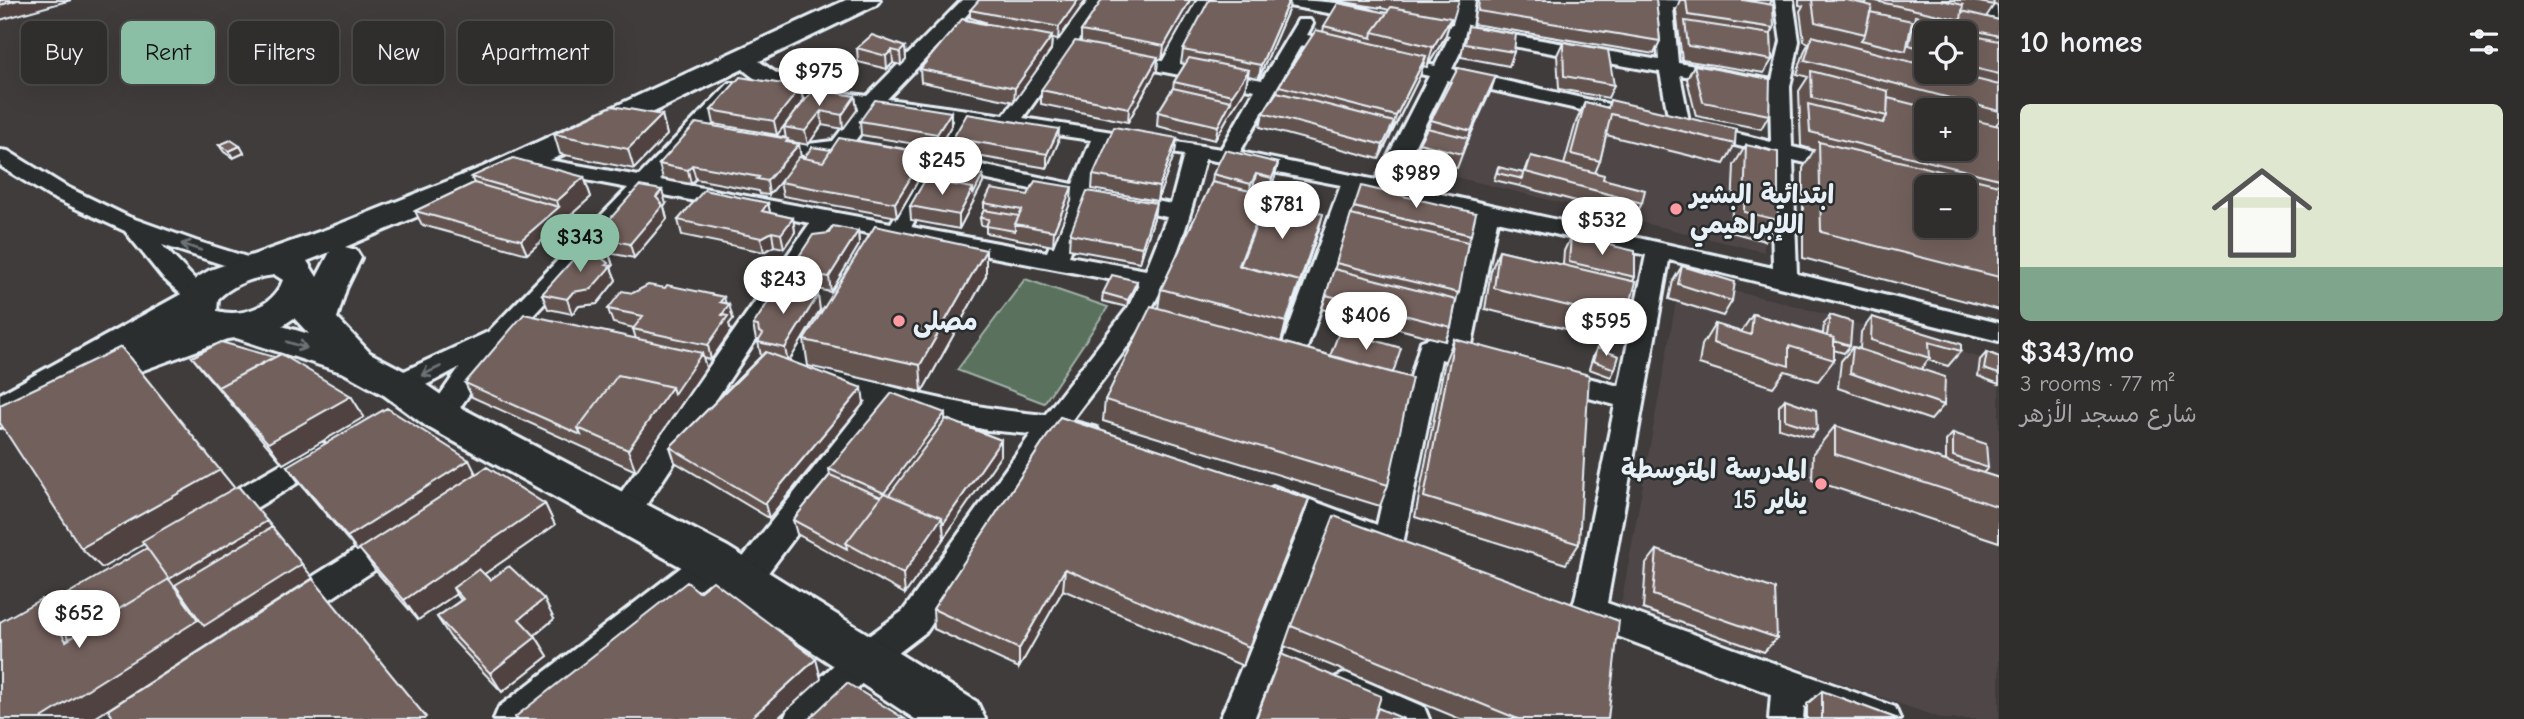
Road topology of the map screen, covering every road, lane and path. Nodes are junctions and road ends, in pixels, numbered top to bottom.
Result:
1 (867, 0) edge
2 (972, 0) edge
3 (1098, 0) edge
4 (1203, 0) edge
5 (1283, 0) edge
6 (1466, 0) edge
7 (1662, 0) edge
8 (1313, 2) edge
9 (1992, 5) edge
10 (1732, 12) edge
11 (1789, 20) edge
12 (948, 24) junction
13 (1977, 27) edge
14 (1461, 32) junction
15 (1999, 32) edge
16 (1298, 39) junction
17 (1063, 47) junction
18 (749, 64) junction
19 (1670, 66) junction
20 (1168, 68) junction
21 (1438, 74) junction
22 (1786, 82) junction
23 (1269, 87) junction
24 (816, 93) junction
25 (874, 102) junction
26 (968, 115) junction
27 (1631, 116) edge
28 (1010, 121) junction
29 (1656, 121) edge
30 (1680, 127) junction
31 (696, 129) junction
32 (722, 134) edge
33 (1103, 135) junction
34 (749, 139) edge
35 (776, 144) junction
36 (840, 146) junction
37 (1196, 150) junction
38 (1783, 150) junction
39 (0, 156) edge
40 (1227, 156) junction
41 (526, 162) junction
42 (938, 163) junction
43 (1862, 170) edge
44 (1353, 181) junction
45 (641, 184) junction
46 (1383, 187) junction
47 (782, 188) edge
48 (1082, 194) junction
49 (429, 204) junction
50 (766, 208) junction
51 (1180, 213) junction
52 (1487, 213) junction
53 (824, 219) junction
54 (131, 225) junction
55 (880, 239) junction
56 (1660, 251) junction
57 (1056, 260) junction
58 (259, 265) junction
59 (1785, 279) junction
60 (1154, 280) junction
61 (838, 299) edge
62 (304, 301) junction
63 (215, 312) junction
64 (506, 329) junction
65 (1999, 332) edge
66 (1265, 350) edge
67 (1457, 354) junction
68 (1291, 357) junction
69 (358, 363) junction
70 (1317, 365) edge
71 (1355, 377) edge
72 (886, 397) junction
73 (1420, 397) junction
74 (1632, 400) junction
75 (412, 403) junction
76 (17, 404) edge
77 (1052, 426) junction
78 (347, 440) edge
79 (1119, 445) edge
80 (1247, 488) edge
81 (624, 513) junction
82 (1320, 516) junction
83 (419, 524) edge
84 (195, 529) edge
85 (1401, 544) joint
86 (728, 570) junction
87 (1576, 606) joint
88 (270, 621) edge
89 (864, 659) junction
90 (1289, 664) junction
91 (1787, 703) edge
92 (511, 719) edge
93 (802, 719) edge
94 (959, 719) edge
95 (1237, 719) edge
96 (1412, 719) edge
97 (1883, 719) edge

1 - 18 street
2 - 12 street
3 - 17 street
4 - 20 street
5 - 8 street
6 - 14 street
7 - 10 street
7 - 19 street
8 - 14 street
8 - 16 street
9 - 15 street
11 - 22 street
12 - 17 street
12 - 25 street
13 - 15 street
14 - 19 street
14 - 21 street
16 - 21 street
16 - 23 street
17 - 20 street
17 - 28 street
18 - 24 street
18 - 31 street
18 - 41 street
19 - 22 street
19 - 30 street
20 - 23 street
21 - 27 street
21 - 46 street
22 - 38 street
23 - 40 street
24 - 25 street
24 - 35 street
25 - 26 street
25 - 36 street
26 - 28 street
26 - 42 street
28 - 33 street
29 - 30 street
30 - 38 street
31 - 32 street
31 - 45 street
33 - 37 street
33 - 48 street
34 - 35 street
35 - 36 street
36 - 42 street
37 - 40 street
37 - 51 street
38 - 43 street
38 - 59 street
39 - 54 street
40 - 44 street
41 - 45 street
41 - 49 street
42 - 48 street
42 - 55 street
44 - 46 street
44 - 68 street
45 - 50 street
45 - 64 street
46 - 52 street
47 - 50 street
48 - 51 street
48 - 57 street
49 - 58 street
49 - 62 street
50 - 53 street
51 - 60 street
52 - 56 street
52 - 67 street
53 - 55 street
53 - 81 street
58 -> 54 street
54 - 63 street
55 - 57 street
56 - 59 street
56 - 74 street
57 - 60 street
58 - 62 street
58 - 63 street
59 - 65 street
60 - 77 street
61 - 72 street
62 - 63 street
62 - 69 street
63 -> 69 street
63 - 76 street
64 -> 75 street
64 - 75 street
66 - 68 street
67 - 73 street
67 - 74 street
68 - 70 street
69 - 75 street
71 - 73 street
72 - 77 street
72 - 86 street
73 - 85 street
74 - 87 street
75 - 81 street
77 - 79 street
77 - 89 street
78 - 84 street
80 - 82 street
81 - 86 street
82 - 85 street
82 - 90 street
83 - 88 street
86 - 89 street
86 - 92 street
87 - 91 street
89 - 93 street
89 - 94 street
90 - 95 street
90 - 96 street
91 - 97 street

